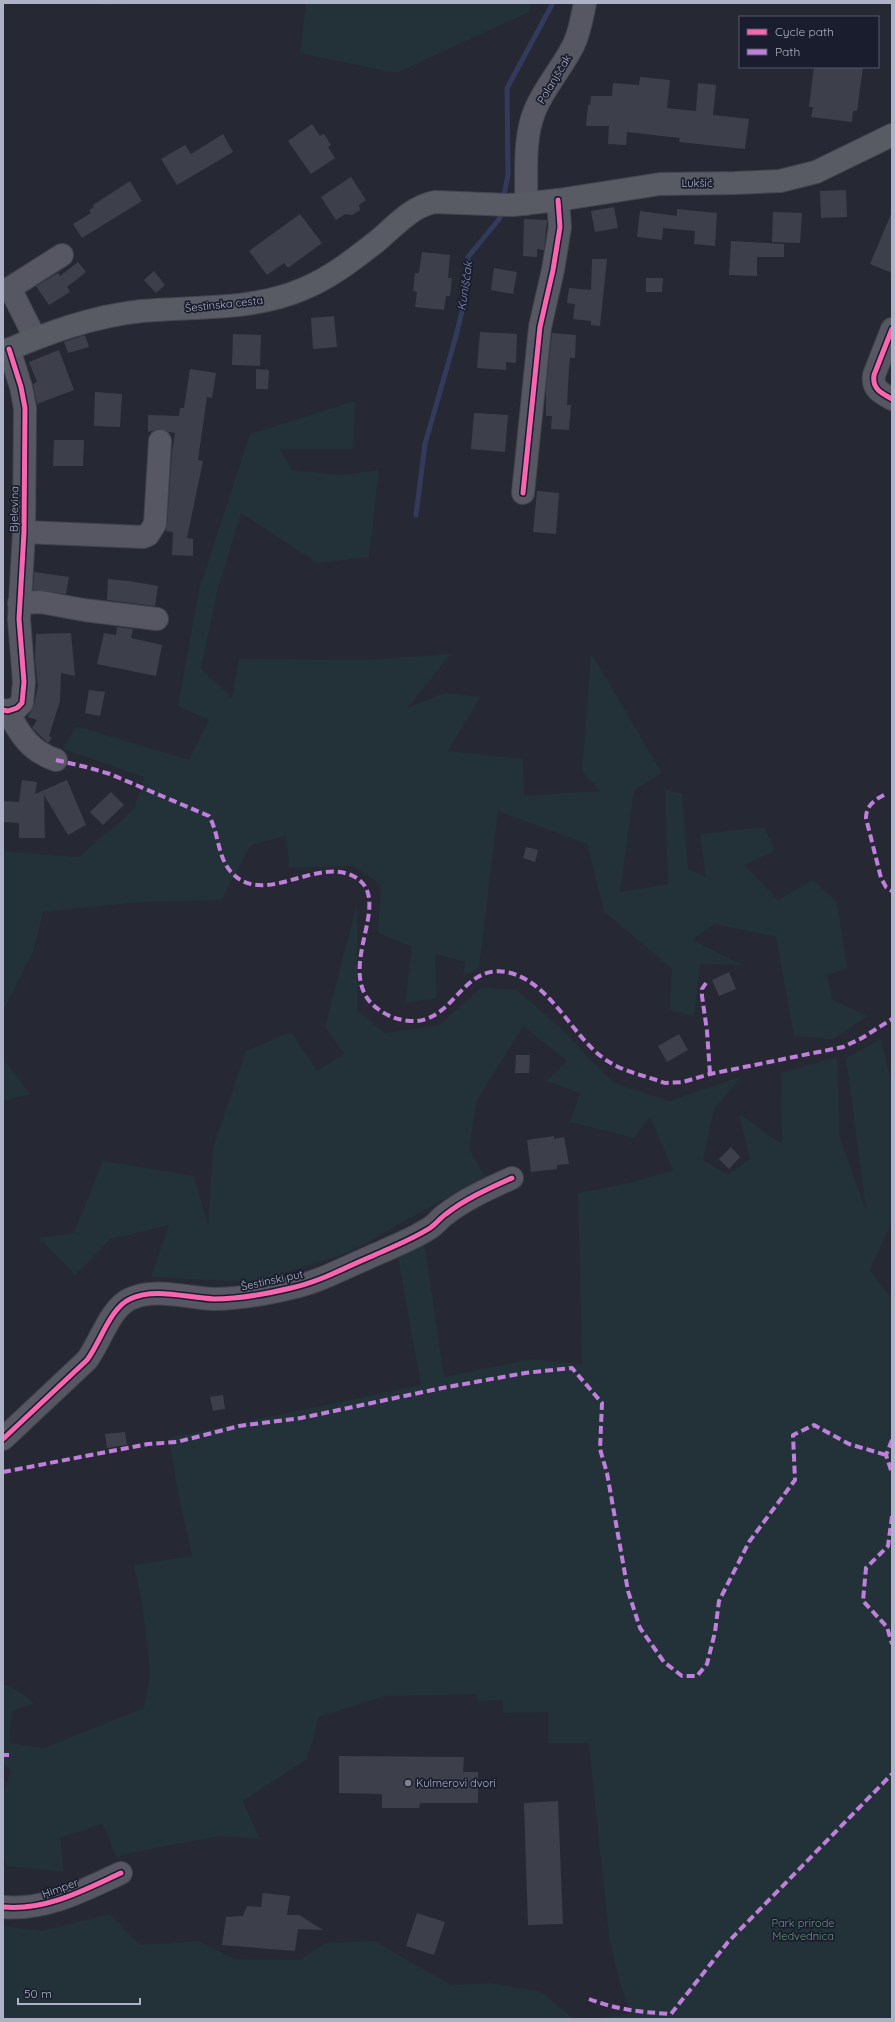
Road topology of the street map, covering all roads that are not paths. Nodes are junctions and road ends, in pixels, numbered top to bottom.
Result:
1 (585, 3) edge
2 (892, 135) edge
3 (558, 200) junction
4 (511, 204) junction
5 (62, 256) dead end
6 (892, 329) edge
7 (36, 338) junction
8 (6, 350) edge
9 (892, 399) edge
10 (160, 441) dead end
11 (523, 493) dead end
12 (24, 532) junction
13 (19, 603) junction
14 (157, 619) dead end
15 (6, 710) edge
16 (56, 760) dead end
17 (512, 1178) dead end
18 (3, 1439) edge
19 (121, 1872) dead end
20 (3, 1907) edge

1 - 4 street, Polanjščak
2 - 3 main road, Lukšić
3 - 4 main road, Lukšić
3 - 11 street
4 - 7 main road, Šestinska cesta
5 - 7 street
6 - 9 street
7 - 8 main road, Šestinska cesta
8 - 12 street, Bjelevina
10 - 12 street, Bjelevina
12 - 13 street, Bjelevina
13 - 14 street
13 - 15 street, Bjelevina
15 - 16 street
17 - 18 street, Šestinski put
19 - 20 street, Himper

